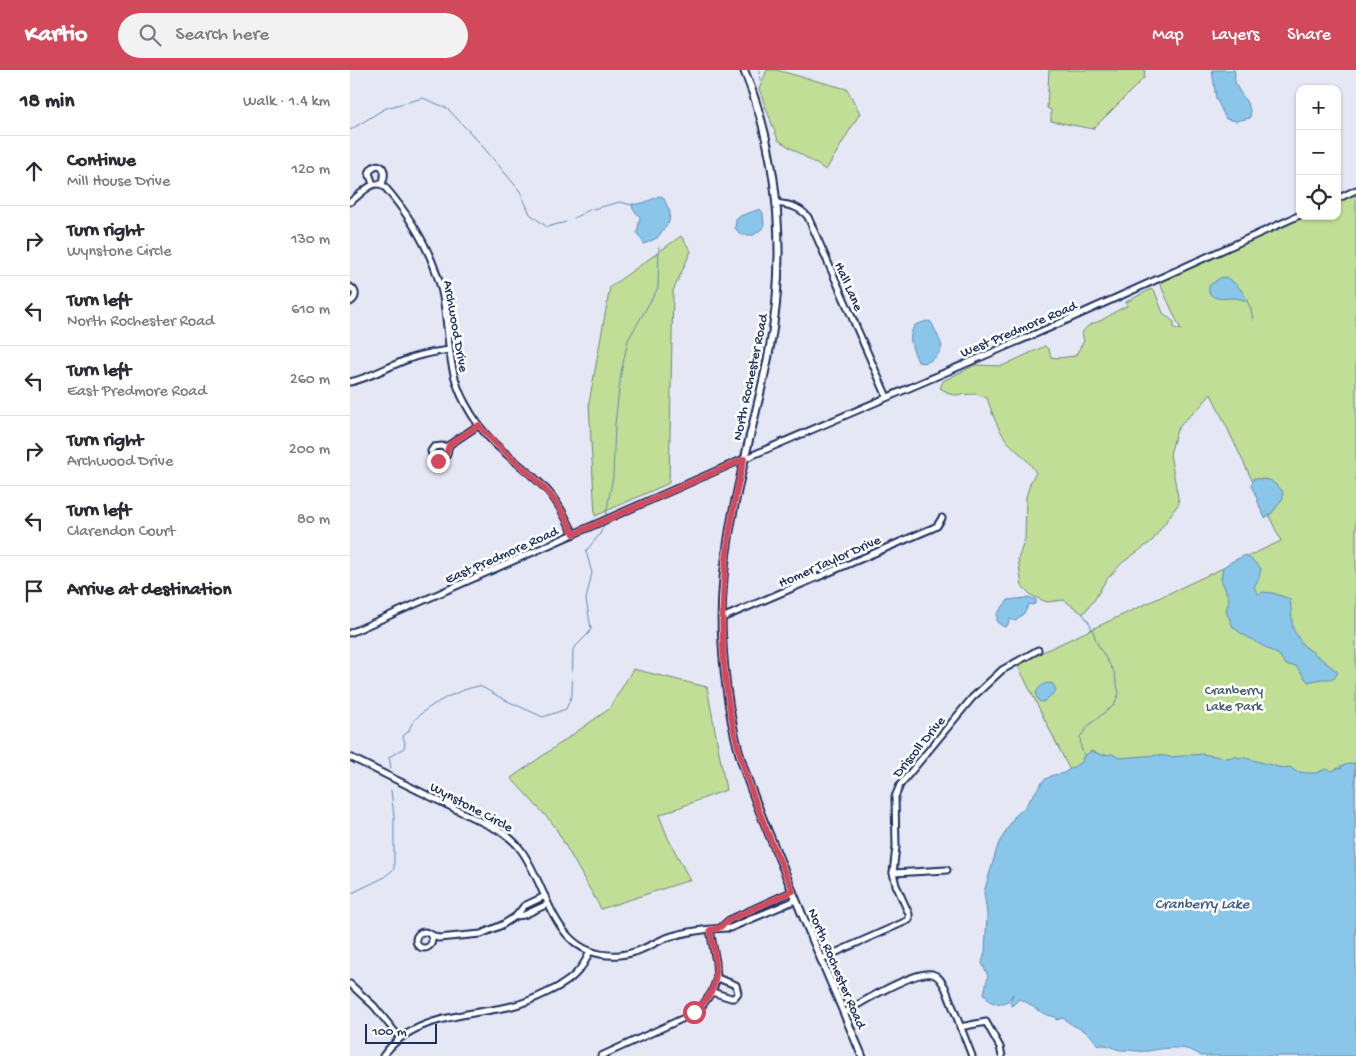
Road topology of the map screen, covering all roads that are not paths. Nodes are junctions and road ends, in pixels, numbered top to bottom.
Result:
1 (744, 70) edge
2 (373, 184) junction
3 (382, 184) junction
4 (1356, 190) edge
5 (1341, 196) edge
6 (350, 202) edge
7 (776, 203) junction
8 (1296, 218) edge
9 (350, 287) edge
10 (350, 302) edge
11 (449, 350) junction
12 (350, 382) edge
13 (887, 397) junction
14 (479, 425) junction
15 (449, 445) junction
16 (442, 446) junction
17 (447, 454) junction
18 (744, 459) junction
19 (942, 518) dead end
20 (574, 534) junction
21 (722, 618) junction
22 (350, 633) edge
23 (1038, 650) dead end
24 (350, 757) edge
25 (947, 870) dead end
26 (893, 873) junction
27 (793, 891) junction
28 (545, 896) junction
29 (796, 900) junction
30 (548, 904) junction
31 (516, 916) junction
32 (719, 928) junction
33 (710, 930) junction
34 (430, 934) junction
35 (438, 938) junction
36 (431, 944) junction
37 (590, 951) junction
38 (821, 958) junction
39 (717, 978) junction
40 (350, 982) edge
41 (712, 992) junction
42 (844, 1013) junction
43 (960, 1027) junction
44 (400, 1038) junction
45 (383, 1056) edge
46 (601, 1056) edge
47 (862, 1056) edge
48 (972, 1056) edge
49 (1002, 1056) edge

1 - 7 main road, North Rochester Road
2 - 3 street
2 - 3 street, Archwood Drive
2 - 6 street
3 - 11 street, Archwood Drive
4 - 5 street
7 - 13 street, Hall Lane
7 - 18 main road, North Rochester Road
8 - 13 street, West Predmore Road
9 - 10 street
11 - 12 street
11 - 14 street, Archwood Drive
13 - 18 street, West Predmore Road
14 - 15 street
14 - 20 street, Archwood Drive
15 - 16 street
15 - 17 street
16 - 17 street
16 - 17 street
18 - 20 street, East Predmore Road
18 - 21 main road, North Rochester Road
19 - 21 street, Homer Taylor Drive
20 - 22 street, East Predmore Road
21 - 27 main road, North Rochester Road
23 - 26 street, Driscoll Drive
24 - 28 street, Wynstone Circle
25 - 26 street
26 - 38 street, Driscoll Drive
27 - 29 main road, North Rochester Road
27 - 32 street, Wynstone Circle
28 - 30 street, Wynstone Circle
28 - 31 street
29 - 32 street, Wynstone Circle
29 - 38 main road, North Rochester Road
30 - 31 street
30 - 37 street, Wynstone Circle
31 - 35 street
32 - 33 street, Wynstone Circle
33 - 37 street, Wynstone Circle
33 - 39 street
34 - 35 street
34 - 36 street
34 - 36 street
35 - 36 street
37 - 44 street
38 - 42 main road, North Rochester Road
39 - 41 street
39 - 41 street
40 - 44 street
41 - 46 street
42 - 43 street
42 - 47 main road, North Rochester Road
43 - 48 street
43 - 49 street
44 - 45 street

